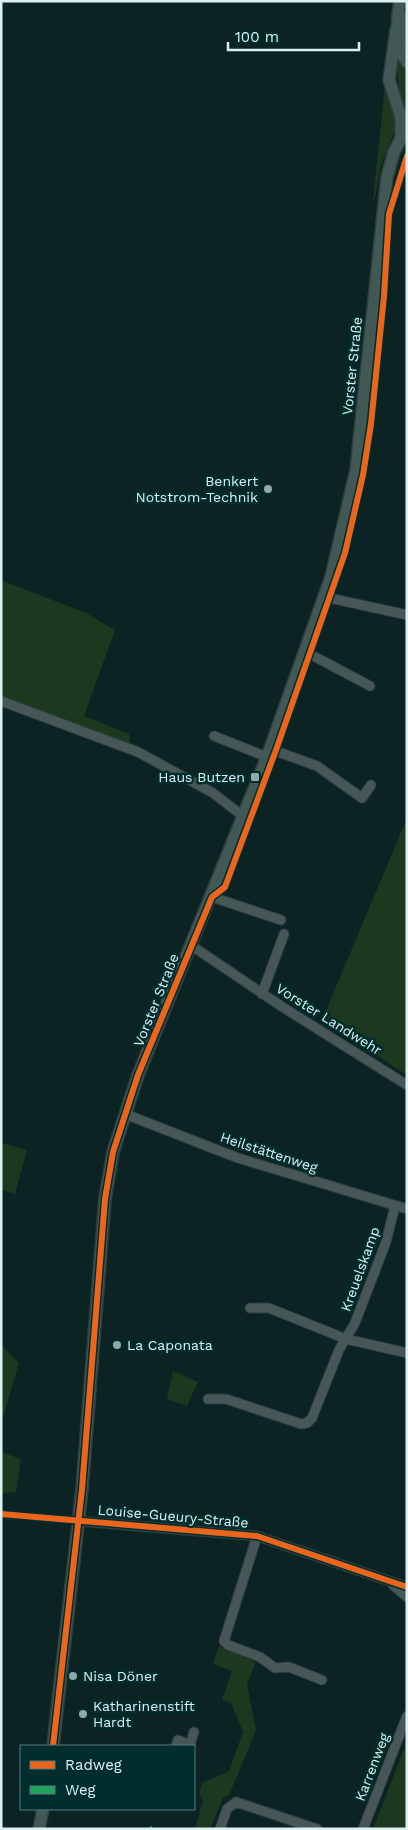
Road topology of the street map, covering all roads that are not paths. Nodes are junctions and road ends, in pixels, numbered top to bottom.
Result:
1 (401, 1) edge
2 (396, 30) junction
3 (407, 41) edge
4 (407, 62) edge
5 (407, 126) edge
6 (401, 137) junction
7 (325, 597) junction
8 (407, 615) edge
9 (306, 652) junction
10 (370, 686) dead end
11 (1, 701) edge
12 (214, 736) dead end
13 (269, 753) junction
14 (371, 785) dead end
15 (244, 817) junction
16 (212, 897) junction
17 (281, 920) dead end
18 (284, 934) dead end
19 (192, 946) junction
20 (262, 994) junction
21 (407, 1085) edge
22 (125, 1114) junction
23 (395, 1206) junction
24 (407, 1210) edge
25 (250, 1308) dead end
26 (346, 1339) junction
27 (407, 1353) edge
28 (208, 1399) dead end
29 (78, 1520) junction
30 (257, 1536) junction
31 (391, 1583) junction
32 (407, 1587) edge
33 (407, 1597) edge
34 (322, 1680) dead end
35 (407, 1716) edge
36 (194, 1732) dead end
37 (53, 1745) edge
38 (176, 1745) edge
39 (190, 1745) edge
40 (190, 1745) edge
41 (43, 1810) edge
42 (39, 1829) edge
43 (220, 1829) edge
44 (317, 1829) edge
45 (363, 1829) edge

1 - 2 main road
1 - 3 main road
2 - 4 main road
2 - 6 main road
5 - 6 main road, Vorster Straße
6 - 7 main road, Vorster Straße
7 - 8 street
7 - 9 main road, Vorster Straße
9 - 10 street
9 - 13 main road, Vorster Straße
11 - 15 street
12 - 13 street
13 - 14 street
13 - 15 main road, Vorster Straße
15 - 16 main road, Vorster Straße
16 - 17 street
16 - 19 main road, Vorster Straße
18 - 20 street, Vorster Landwehr
19 - 20 street, Vorster Landwehr
19 - 22 main road, Vorster Straße
20 - 21 street, Vorster Landwehr
22 - 23 street, Heilstättenweg
22 - 29 main road, Vorster Straße
23 - 24 street, Heilstättenweg
23 - 26 street, Kreuelskamp
25 - 26 street
26 - 27 street
26 - 28 street, Kreuelskamp
29 - 30 street, Louise-Gueury-Straße
29 - 37 main road, Vorster Straße
30 - 31 street, Louise-Gueury-Straße
30 - 34 street
31 - 32 street, Louise-Gueury-Straße
31 - 33 street
35 - 45 street, Karrenweg
36 - 40 street
38 - 39 street
41 - 42 main road
43 - 44 street

